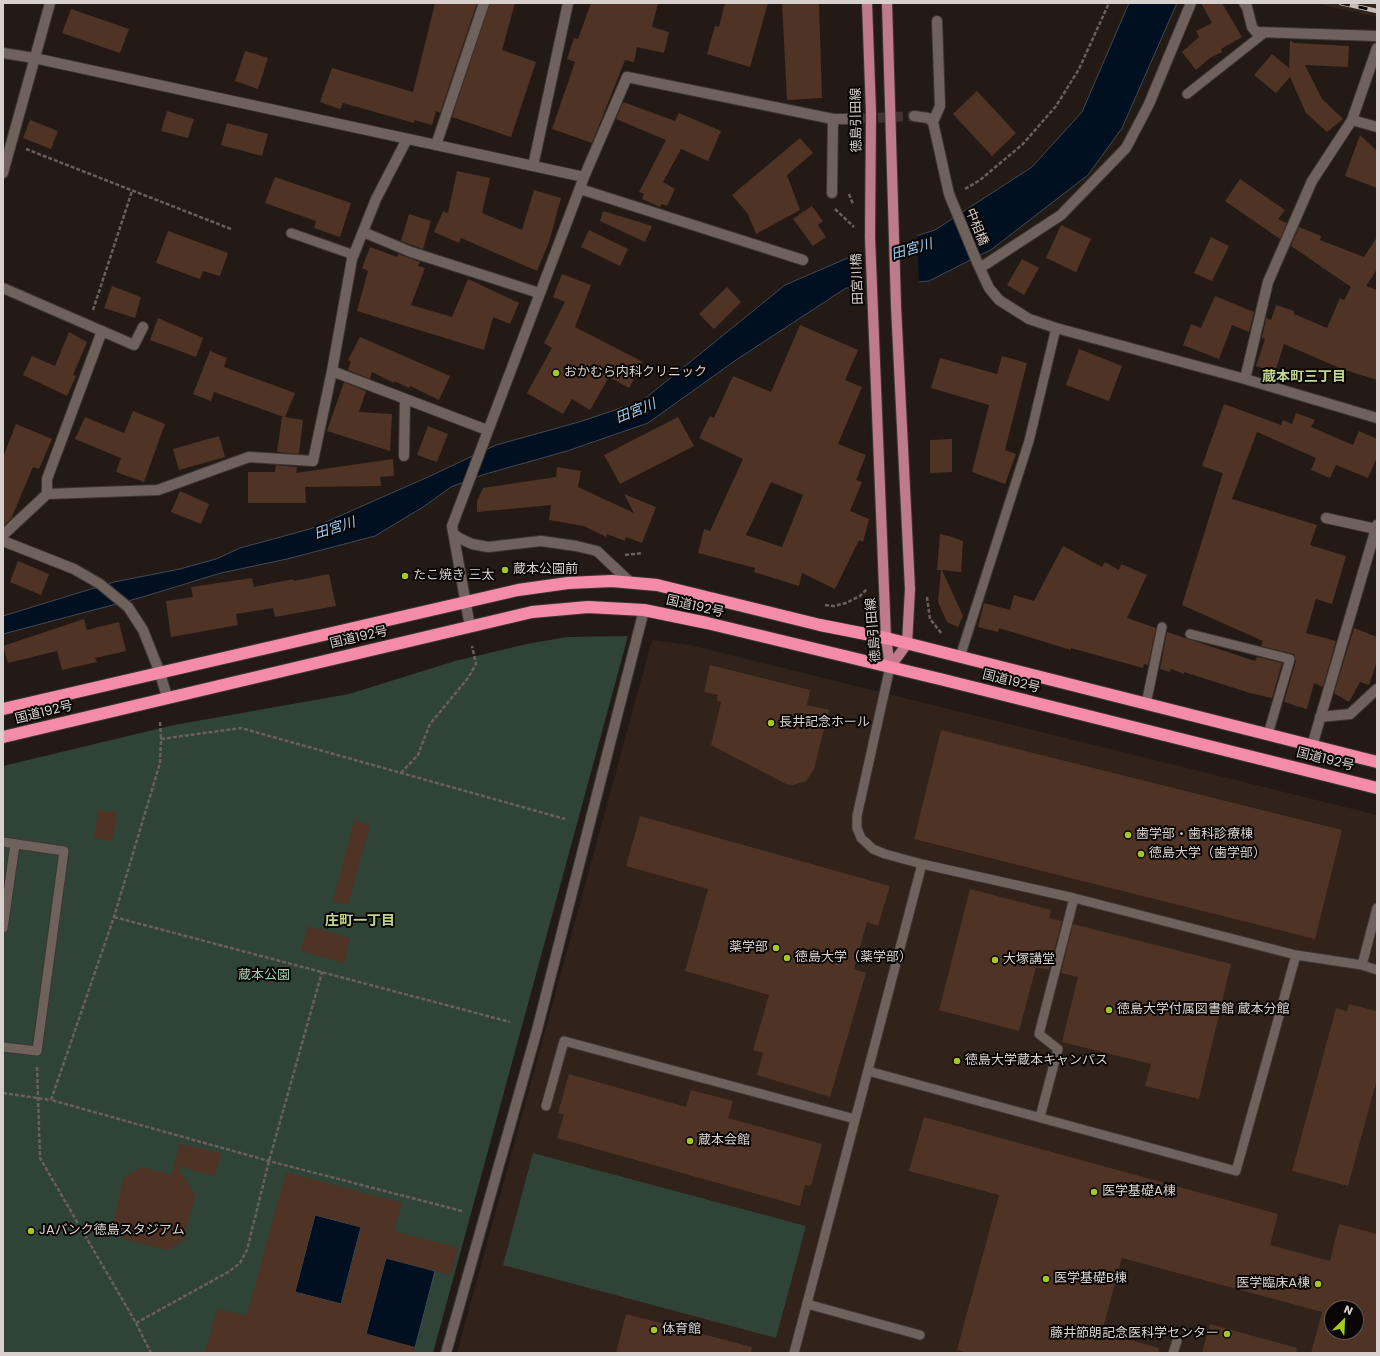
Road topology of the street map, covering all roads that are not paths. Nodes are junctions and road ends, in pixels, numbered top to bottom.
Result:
1 (50, 3) edge
2 (484, 3) edge
3 (568, 3) edge
4 (866, 3) edge
5 (887, 3) edge
6 (1191, 3) edge
7 (1244, 3) edge
8 (938, 21) dead end
9 (1263, 34) junction
10 (1377, 36) edge
11 (1377, 48) edge
12 (3, 53) edge
13 (34, 58) junction
14 (1187, 94) dead end
15 (914, 116) tunnel mouth
16 (833, 119) junction
17 (848, 119) tunnel mouth
18 (1352, 120) junction
19 (933, 122) junction
20 (1377, 127) edge
21 (407, 139) junction
22 (436, 145) junction
23 (534, 166) junction
24 (3, 173) edge
25 (584, 177) junction
26 (580, 189) junction
27 (832, 193) dead end
28 (363, 232) junction
29 (291, 234) dead end
30 (870, 237) joint
31 (354, 255) junction
32 (803, 260) dead end
33 (978, 265) junction
34 (3, 288) edge
35 (539, 293) junction
36 (873, 319) joint
37 (143, 327) dead end
38 (1056, 328) junction
39 (102, 331) junction
40 (332, 371) junction
41 (1245, 379) junction
42 (405, 399) junction
43 (1377, 418) edge
44 (487, 430) junction
45 (404, 456) dead end
46 (47, 494) junction
47 (1326, 518) dead end
48 (1376, 527) edge
49 (453, 533) junction
50 (3, 535) edge
51 (3, 541) edge
52 (631, 583) junction
53 (466, 602) junction
54 (644, 610) junction
55 (470, 627) junction
56 (1162, 627) dead end
57 (1190, 634) dead end
58 (886, 638) junction
59 (907, 644) junction
60 (960, 657) junction
61 (890, 667) junction
62 (160, 673) junction
63 (1377, 688) edge
64 (167, 697) junction
65 (1146, 704) junction
66 (3, 709) edge
67 (1320, 717) junction
68 (1268, 734) junction
69 (3, 737) edge
70 (1312, 746) junction
71 (1377, 762) edge
72 (1377, 788) edge
73 (3, 842) edge
74 (15, 844) junction
75 (922, 864) junction
76 (1074, 898) junction
77 (1377, 908) edge
78 (3, 928) edge
79 (1296, 955) junction
80 (1362, 965) junction
81 (1377, 970) edge
82 (3, 1047) edge
83 (868, 1071) junction
84 (546, 1106) dead end
85 (1040, 1117) junction
86 (855, 1119) junction
87 (807, 1304) junction
88 (920, 1335) dead end
89 (1177, 1341) dead end
90 (446, 1353) edge
91 (794, 1353) edge
92 (1173, 1353) edge

1 - 13 street
2 - 22 street
3 - 23 street
4 - 30 main road, 徳島引田線
5 - 59 main road
6 - 33 street
7 - 9 street
8 - 19 street
9 - 10 street
9 - 14 lane
11 - 18 street
12 - 13 street
13 - 21 street
13 - 24 street
15 - 19 street
16 - 17 street
16 - 25 street
16 - 27 street
18 - 20 street
18 - 41 street
19 - 33 street, 中相橋
21 - 22 street
21 - 28 street
22 - 23 street
23 - 25 street
25 - 26 street
26 - 32 street
26 - 35 street
28 - 31 street
28 - 35 street
29 - 31 lane
30 - 36 main road, 田宮川橋
31 - 40 street
33 - 38 street, 中相橋
34 - 39 street
35 - 44 street
36 - 58 main road, 徳島引田線
37 - 39 street
38 - 41 street, 中相橋
38 - 60 lane
39 - 46 street
40 - 42 street
40 - 46 street
41 - 43 street, 中相橋
42 - 44 street
42 - 45 street
44 - 49 street
46 - 50 street
47 - 48 street
48 - 67 street
49 - 52 street
49 - 53 street
51 - 62 street
52 - 53 highway, 国道192号
52 - 58 highway, 国道192号
53 - 55 street
53 - 62 highway, 国道192号
54 - 55 highway, 国道192号
54 - 61 highway, 国道192号
54 - 90 street
55 - 64 highway, 国道192号
56 - 65 lane
57 - 68 lane
58 - 59 highway, 国道192号
58 - 61 main road, 徳島引田線
59 - 60 highway, 国道192号
59 - 61 main road, 徳島引田線
60 - 65 highway, 国道192号
61 - 72 highway, 国道192号
61 - 75 lane
62 - 64 street
62 - 66 highway, 国道192号
63 - 67 street
64 - 69 highway, 国道192号
65 - 68 highway, 国道192号
67 - 70 street
68 - 70 highway, 国道192号
70 - 71 highway, 国道192号
73 - 74 lane
74 - 78 lane
74 - 82 lane
75 - 76 lane
75 - 83 lane
76 - 79 lane
76 - 85 lane
77 - 80 lane
79 - 80 lane
79 - 85 lane
80 - 81 lane
83 - 85 lane
83 - 86 lane
84 - 86 lane
86 - 87 lane
87 - 88 lane
87 - 91 lane
89 - 92 lane

